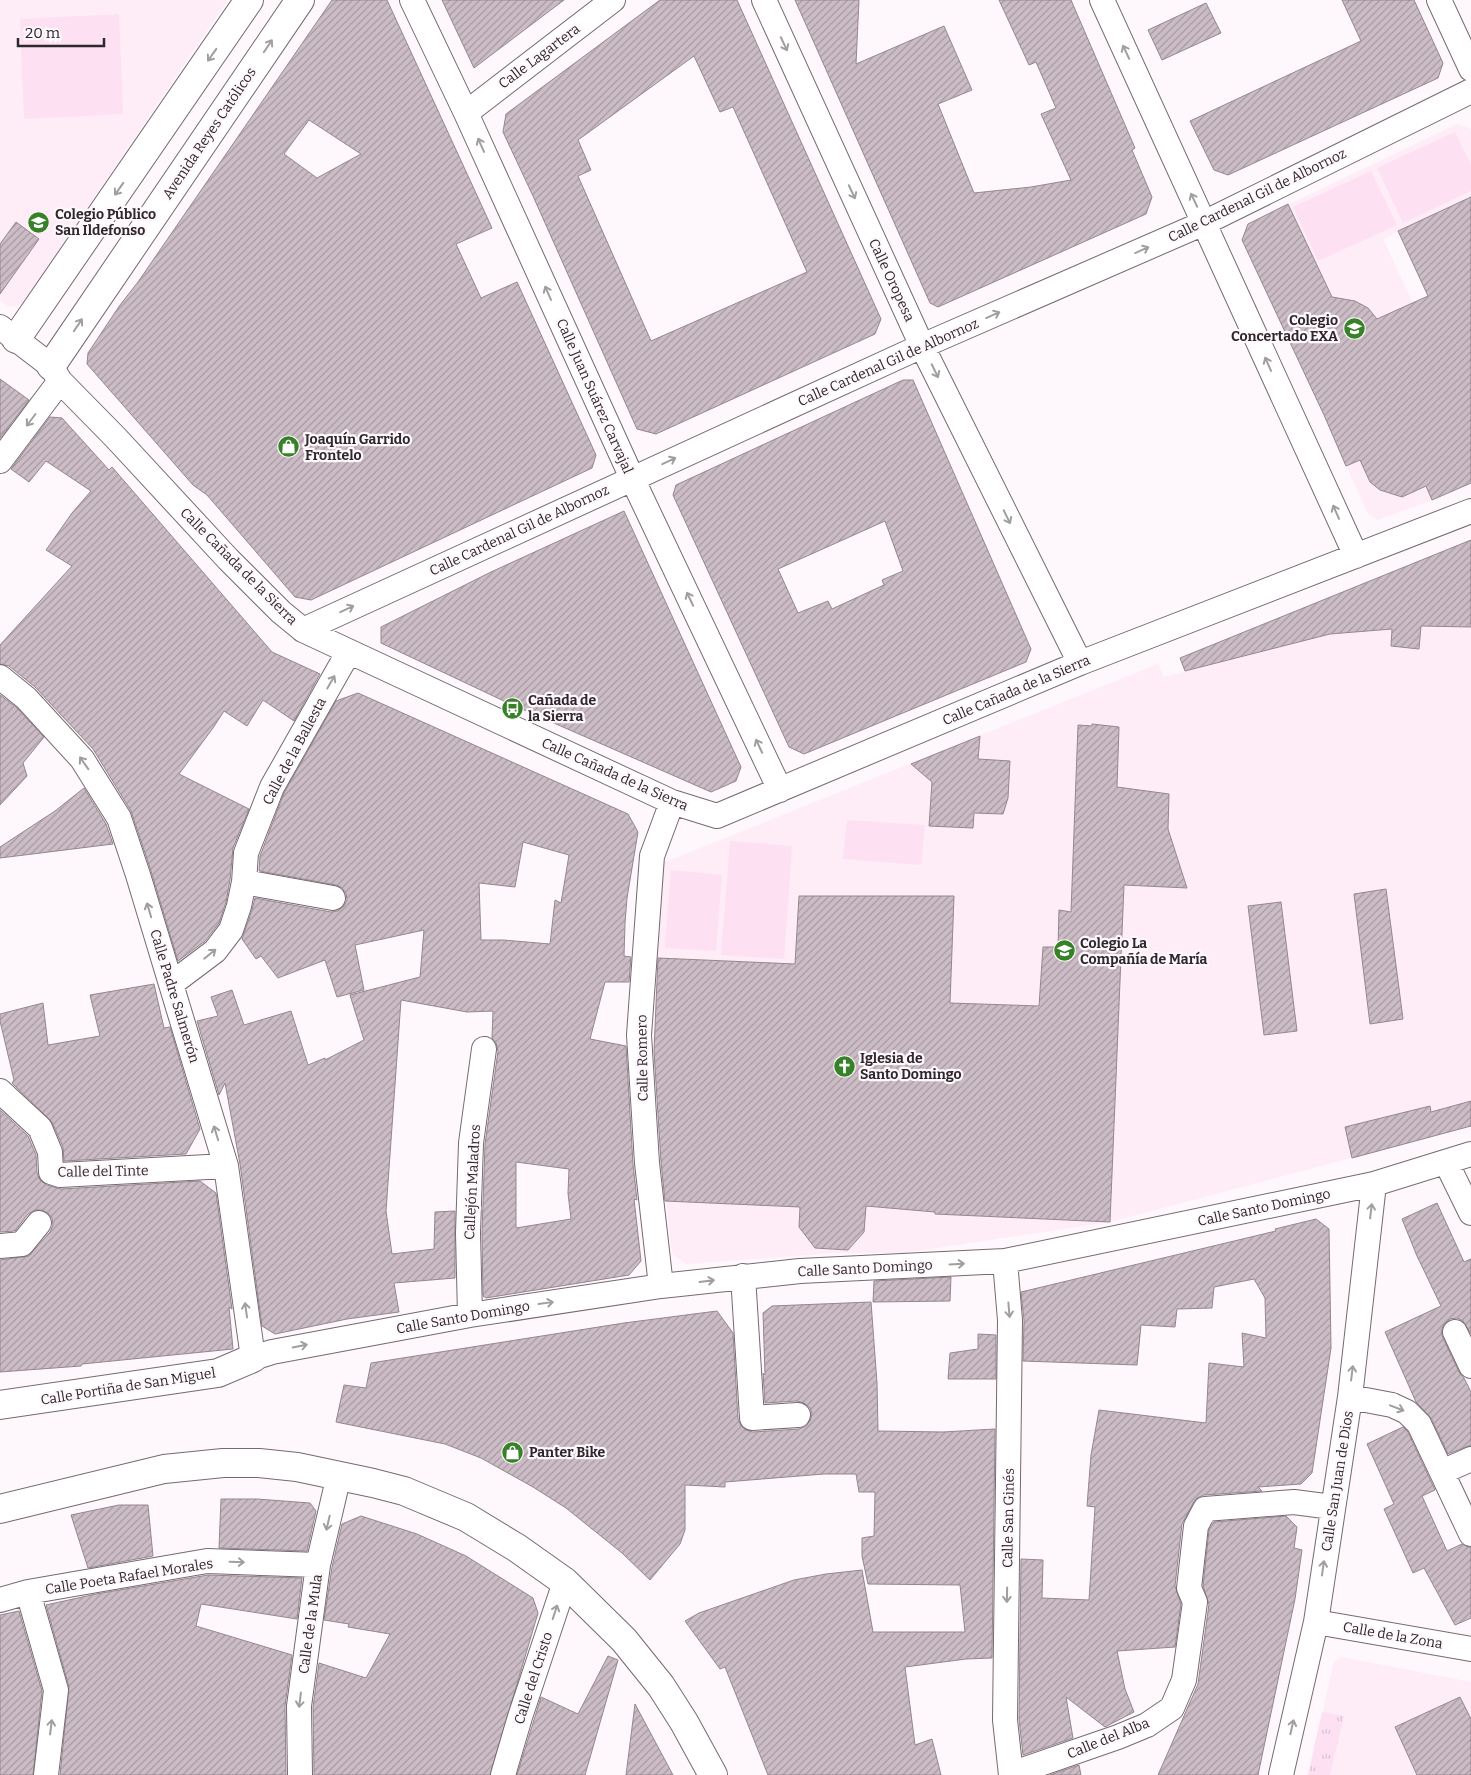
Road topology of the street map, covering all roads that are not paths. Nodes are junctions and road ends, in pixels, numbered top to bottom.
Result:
1 (249, 0) edge
2 (300, 0) edge
3 (412, 0) edge
4 (613, 0) edge
5 (764, 0) edge
6 (1102, 0) edge
7 (1439, 0) edge
8 (1471, 69) edge
9 (1471, 91) edge
10 (466, 113) junction
11 (1204, 222) junction
12 (8, 333) edge
13 (922, 346) junction
14 (56, 373) junction
15 (0, 461) edge
16 (632, 478) junction
17 (1471, 511) edge
18 (1356, 556) junction
19 (303, 630) junction
20 (348, 652) junction
21 (1080, 663) junction
22 (0, 677) edge
23 (780, 790) junction
24 (672, 802) junction
25 (244, 882) junction
26 (333, 898) dead end
27 (171, 984) junction
28 (484, 1050) dead end
29 (0, 1091) edge
30 (1471, 1154) edge
31 (1446, 1162) junction
32 (226, 1166) junction
33 (1374, 1184) junction
34 (1471, 1213) edge
35 (39, 1223) dead end
36 (0, 1246) edge
37 (1005, 1262) junction
38 (743, 1276) junction
39 (661, 1286) junction
40 (470, 1314) junction
41 (253, 1358) junction
42 (1350, 1397) junction
43 (0, 1405) edge
44 (798, 1415) dead end
45 (1471, 1459) edge
46 (1442, 1472) junction
47 (339, 1475) junction
48 (1332, 1507) junction
49 (0, 1509) edge
50 (1471, 1534) edge
51 (318, 1564) junction
52 (565, 1582) junction
53 (28, 1592) junction
54 (0, 1600) edge
55 (1316, 1622) junction
56 (1471, 1649) edge
57 (1011, 1774) edge
58 (46, 1775) edge
59 (300, 1775) edge
60 (502, 1775) edge
61 (713, 1775) edge
62 (1281, 1775) edge

1 -> 12 main road
14 -> 2 main road, Avenida Reyes Católicos
3 - 10 street, Calle Juan Suárez Carvajal
4 - 10 street, Calle Lagartera
5 -> 13 street, Calle Oropesa
11 -> 6 street
7 - 8 street
9 - 11 street, Calle Cardenal Gil de Albornoz
16 -> 10 street, Calle Juan Suárez Carvajal
13 -> 11 street, Calle Cardenal Gil de Albornoz
18 -> 11 street
12 - 14 street, Calle Cañada de la Sierra
16 -> 13 street, Calle Cardenal Gil de Albornoz
13 -> 21 street, Calle Oropesa
14 -> 15 street
14 - 19 street, Calle Cañada de la Sierra
19 -> 16 street, Calle Cardenal Gil de Albornoz
23 -> 16 street, Calle Juan Suárez Carvajal
17 - 18 street, Calle Cañada de la Sierra
18 - 21 street, Calle Cañada de la Sierra
19 - 20 street, Calle Cañada de la Sierra
20 - 24 street, Calle Cañada de la Sierra
25 -> 20 street, Calle de la Ballesta
21 - 23 street, Calle Cañada de la Sierra
27 -> 22 street, Calle Padre Salmerón
23 - 24 street, Calle Cañada de la Sierra
24 - 39 street, Calle Romero
25 - 26 street
27 -> 25 street, Calle de la Ballesta
32 -> 27 street, Calle Padre Salmerón
28 - 40 street, Callejón Maladros
29 - 32 street, Calle del Tinte
30 - 31 street, Calle Santo Domingo
31 - 33 street, Calle Santo Domingo
31 - 34 street
41 -> 32 street, Calle Padre Salmerón
33 - 37 street, Calle Santo Domingo
42 -> 33 street, Calle San Juan de Dios
35 - 36 street
38 -> 37 street, Calle Santo Domingo
37 -> 57 street, Calle San Ginés
39 -> 38 street, Calle Santo Domingo
38 - 44 street
40 -> 39 street, Calle Santo Domingo
41 -> 40 street, Calle Santo Domingo
41 - 43 main road, Calle Portiña de San Miguel
42 -> 46 street
42 - 48 street, Calle San Juan de Dios
45 - 46 street
46 - 50 street
47 - 49 main road
47 -> 51 street, Calle de la Mula
47 - 52 main road
55 -> 48 street, Calle San Juan de Dios
48 - 57 street, Calle del Alba
53 -> 51 street, Calle Poeta Rafael Morales
51 -> 59 street, Calle de la Mula
60 -> 52 street, Calle del Cristo
52 - 61 main road
53 - 54 street, Calle Poeta Rafael Morales
58 -> 53 street
55 - 56 street, Calle de la Zona
62 -> 55 street, Calle San Juan de Dios

